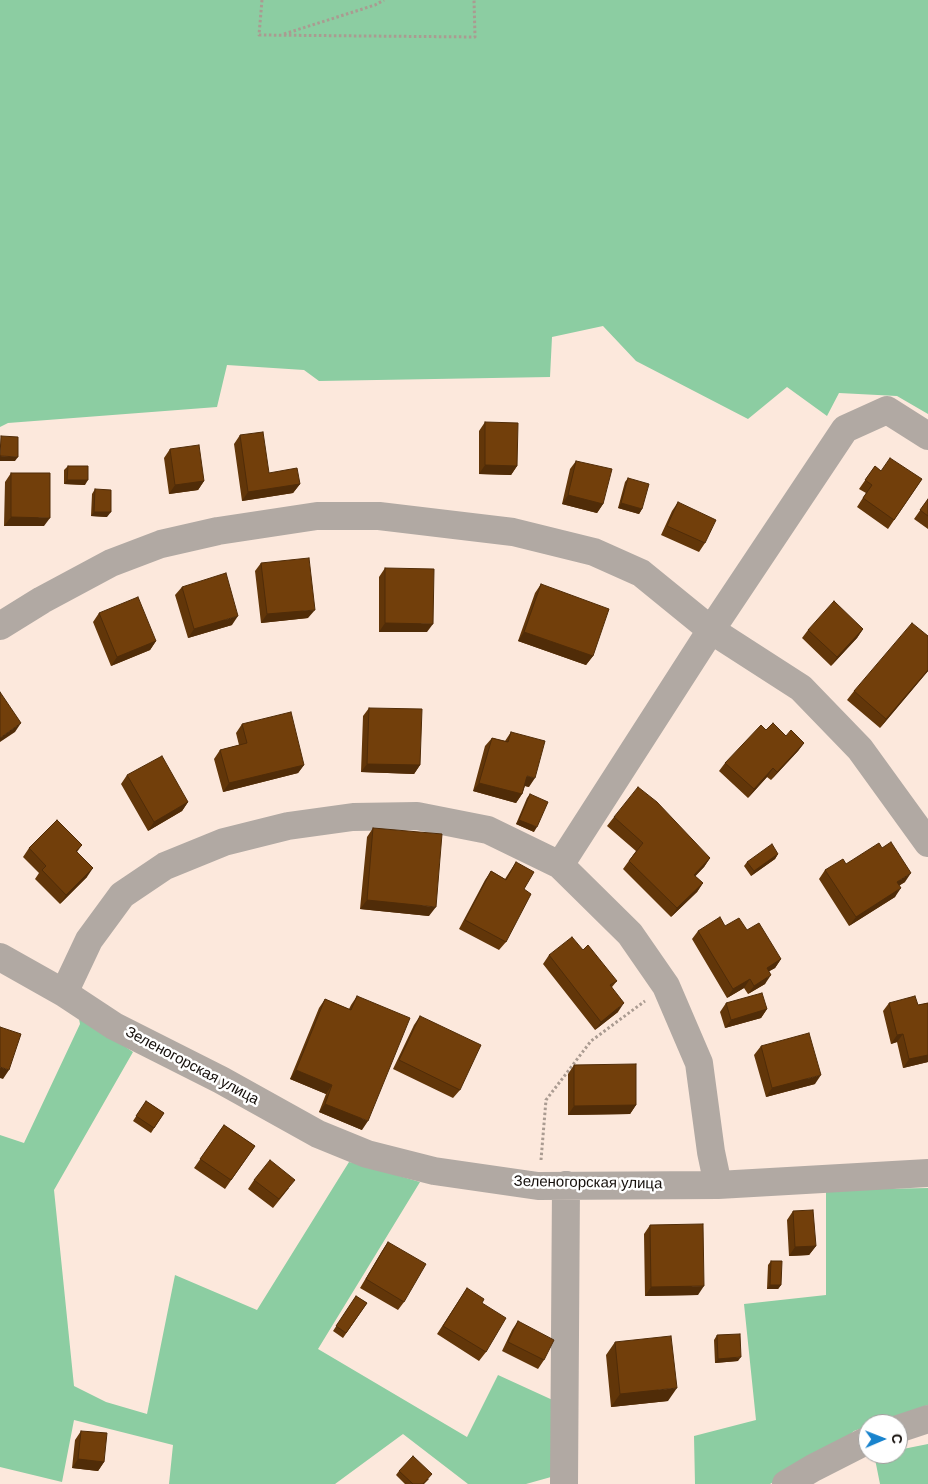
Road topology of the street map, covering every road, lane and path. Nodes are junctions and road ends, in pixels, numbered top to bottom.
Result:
1 (262, 0) edge
2 (384, 0) edge
3 (474, 0) edge
4 (281, 35) junction
5 (928, 436) edge
6 (0, 626) edge
7 (711, 630) junction
8 (928, 843) edge
9 (560, 865) junction
10 (0, 957) edge
11 (666, 986) junction
12 (64, 993) junction
13 (928, 1173) edge
14 (718, 1184) junction
15 (538, 1186) junction
16 (566, 1186) junction
17 (928, 1419) edge
18 (908, 1426) edge
19 (858, 1445) edge
20 (564, 1484) edge
21 (786, 1484) edge

1 - 4 path
2 - 4 path
3 - 4 path
5 - 7 street
6 - 7 street
7 - 8 street
7 - 9 street
9 - 11 street
9 - 12 street
10 - 12 street, Зеленогорская улица
11 - 14 street
11 - 15 path
12 - 15 street, Зеленогорская улица
13 - 14 street, Зеленогорская улица
14 - 16 street, Зеленогорская улица
15 - 16 street, Зеленогорская улица
16 - 20 street
17 - 18 street
19 - 21 street

